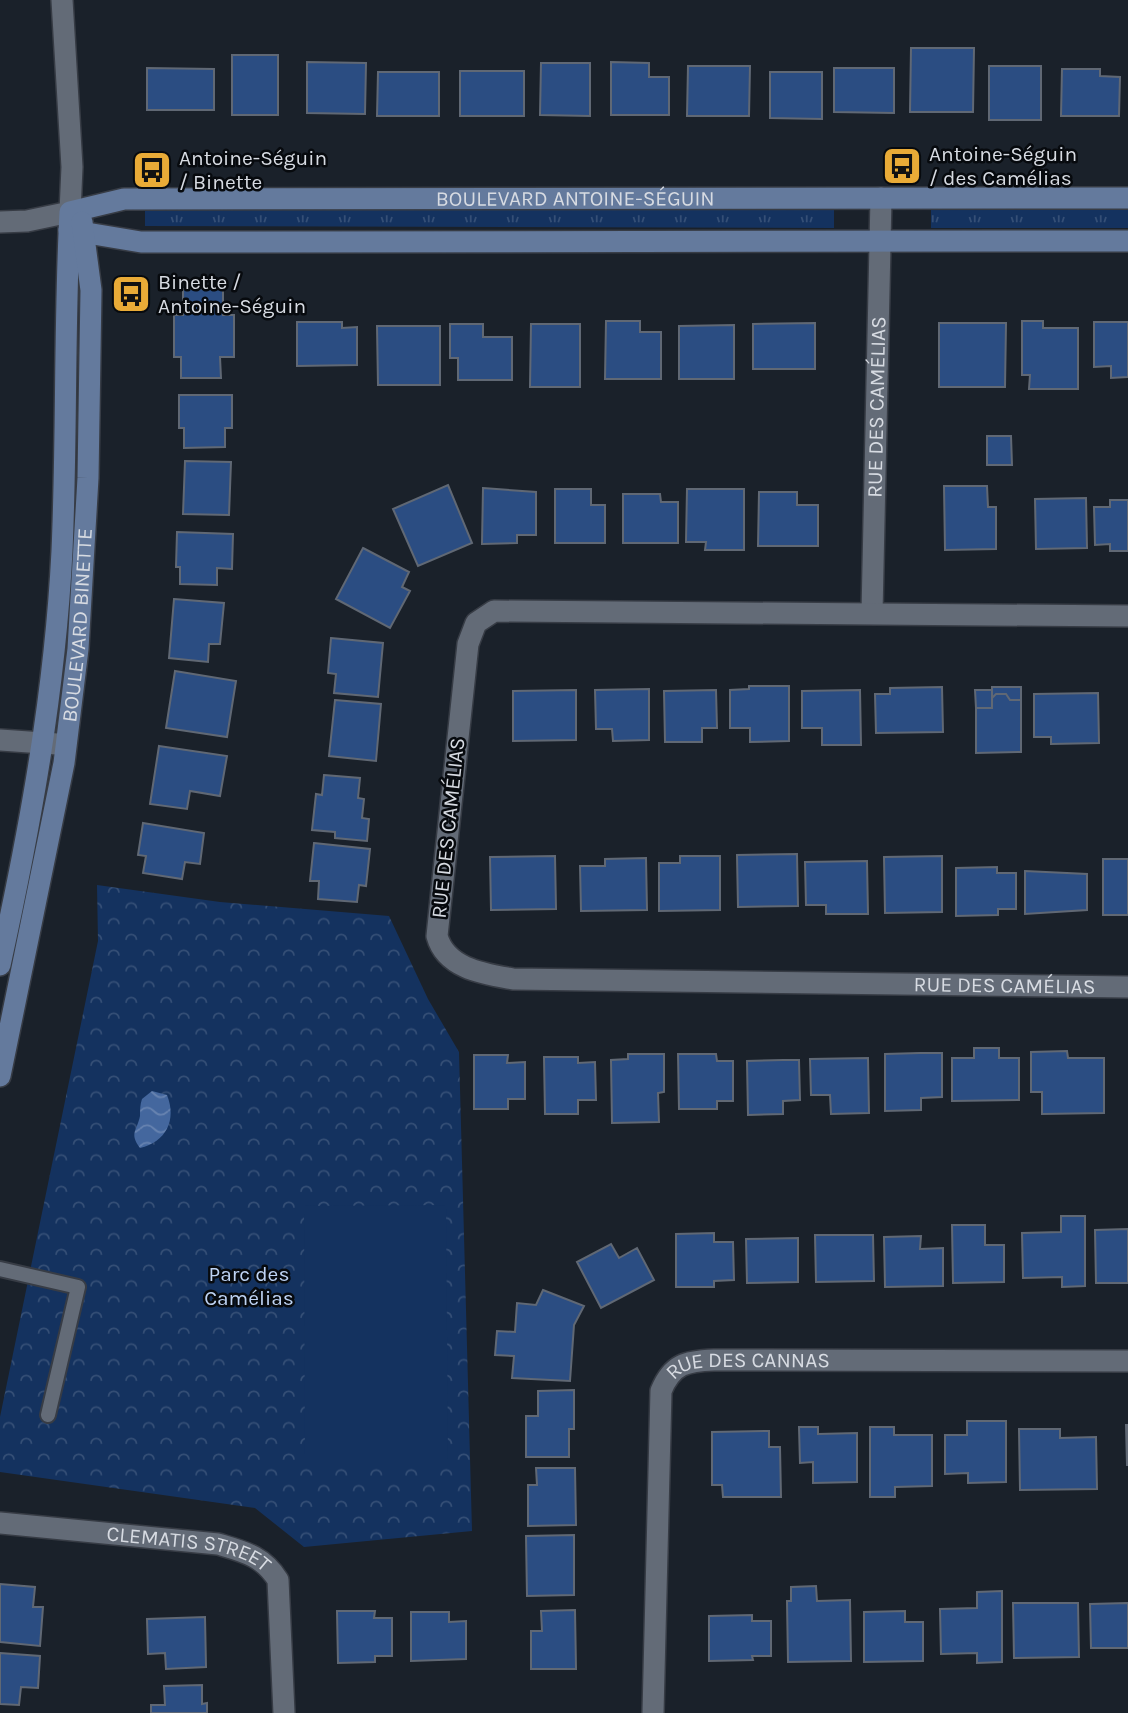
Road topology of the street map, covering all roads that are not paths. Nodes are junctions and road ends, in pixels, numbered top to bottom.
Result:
1 (62, 0) edge
2 (881, 198) junction
3 (1128, 198) edge
4 (76, 221) junction
5 (0, 222) edge
6 (881, 241) junction
7 (1128, 241) edge
8 (872, 613) junction
9 (1128, 616) edge
10 (0, 740) edge
11 (43, 743) junction
12 (66, 745) junction
13 (0, 965) edge
14 (1128, 987) edge
15 (0, 1076) edge
16 (0, 1269) edge
17 (1128, 1361) edge
18 (48, 1415) dead end
19 (0, 1523) edge
20 (284, 1713) edge
21 (653, 1713) edge

1 - 4 street, BOULEVARD BINETTE
2 - 3 street, BOULEVARD ANTOINE-SÉGUIN
2 - 4 street, BOULEVARD ANTOINE-SÉGUIN
2 - 6 street, RUE DES CAMÉLIAS
4 - 5 street, BOULEVARD ANTOINE-SÉGUIN
4 - 6 street, BOULEVARD ANTOINE-SÉGUIN
4 - 11 street, BOULEVARD BINETTE
4 - 12 street, BOULEVARD BINETTE
6 - 7 street, BOULEVARD ANTOINE-SÉGUIN
6 - 8 street, RUE DES CAMÉLIAS
8 - 9 street, RUE DES CAMÉLIAS
8 - 14 street, RUE DES CAMÉLIAS
10 - 11 street
11 - 12 street
11 - 13 street, BOULEVARD BINETTE
12 - 15 street, BOULEVARD BINETTE
16 - 18 lane
17 - 21 street, RUE DES CANNAS
19 - 20 street, CLEMATIS STREET

